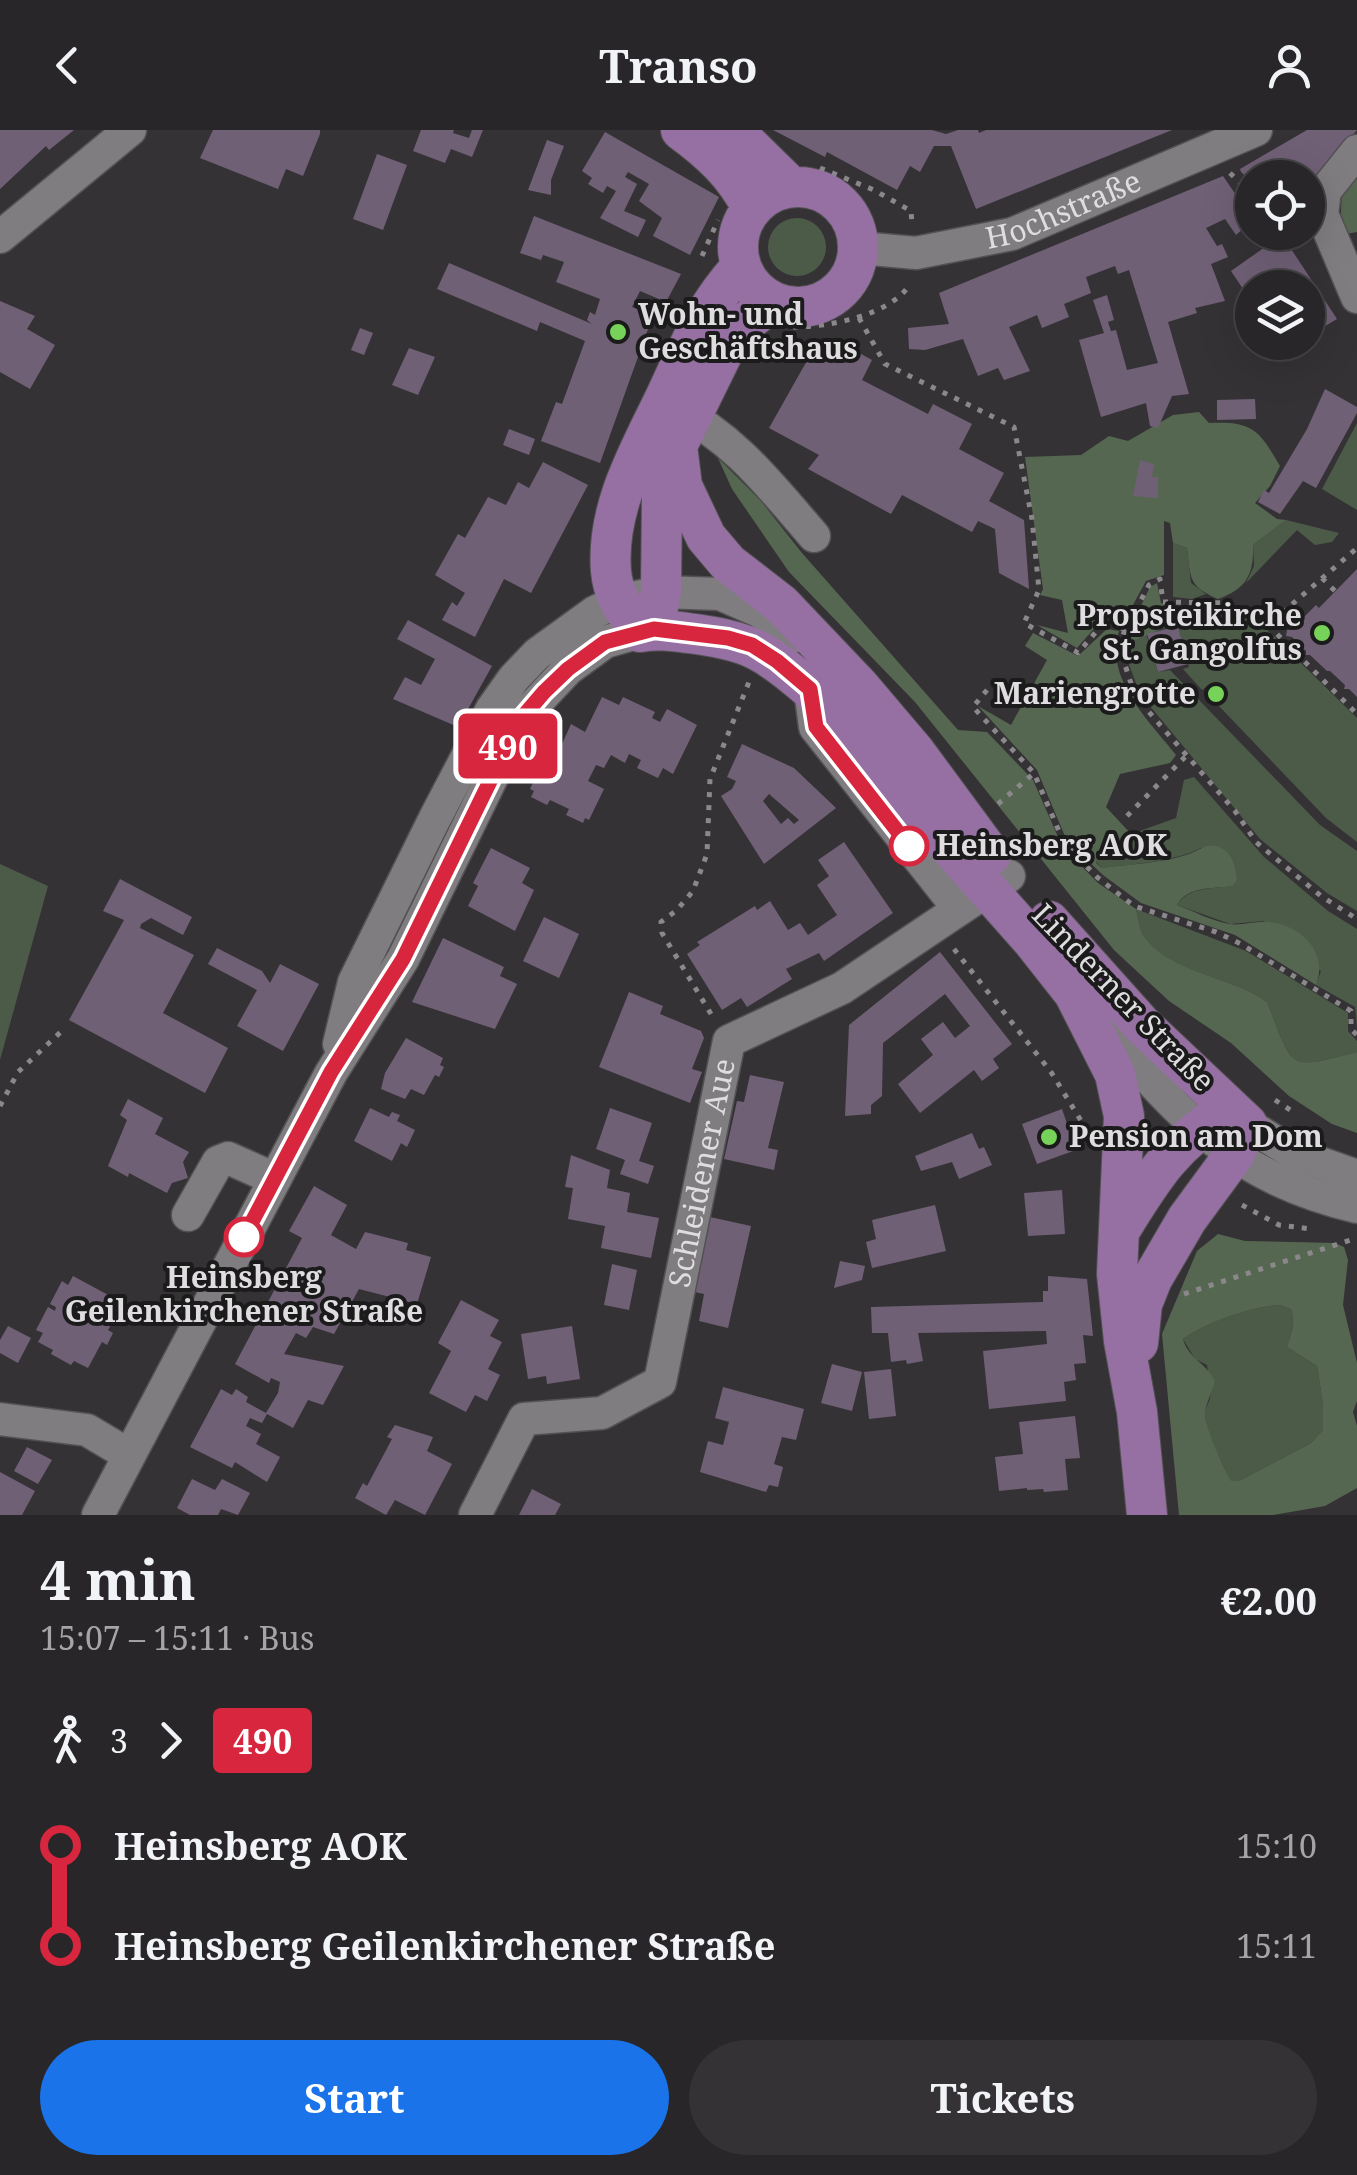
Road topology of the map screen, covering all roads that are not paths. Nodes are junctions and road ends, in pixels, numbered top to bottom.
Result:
1 (130, 130) edge
2 (681, 130) edge
3 (733, 130) edge
4 (1256, 130) edge
5 (1357, 151) edge
6 (801, 176) junction
7 (752, 208) junction
8 (0, 237) edge
9 (860, 248) junction
10 (741, 267) junction
11 (1357, 296) edge
12 (779, 314) junction
13 (677, 421) junction
14 (814, 536) dead end
15 (643, 613) junction
16 (984, 818) junction
17 (973, 900) junction
18 (1074, 992) junction
19 (1226, 1129) junction
20 (1357, 1176) edge
21 (275, 1178) junction
22 (188, 1215) dead end
23 (1347, 1220) edge
24 (1118, 1234) junction
25 (1137, 1412) junction
26 (0, 1419) edge
27 (129, 1455) junction
28 (98, 1515) edge
29 (475, 1515) edge
30 (1147, 1515) edge

1 - 8 street
2 - 7 main road
3 - 6 main road
4 - 9 street, Hochstraße
5 - 11 street
6 - 7 main road
6 - 9 main road
7 - 10 main road
9 - 12 main road
10 - 12 main road
10 - 13 main road
12 - 13 main road
13 - 14 street
13 - 15 main road
13 - 16 main road
15 - 16 street, Linderner Straße
15 - 17 main road, Linderner Straße
15 - 21 street
16 - 17 main road, Linderner Straße
17 - 18 main road, Linderner Straße
17 - 19 main road, Linderner Straße
17 - 29 street, Schleidener Aue
18 - 19 street, Linderner Straße
18 - 24 main road, Linderner Straße
19 - 20 street
19 - 23 street
19 - 24 main road, Linderner Straße
19 - 25 main road, Linderner Straße
21 - 22 street
21 - 27 street
24 - 25 main road, Linderner Straße
25 - 30 main road, Linderner Straße
26 - 27 street
27 - 28 street

